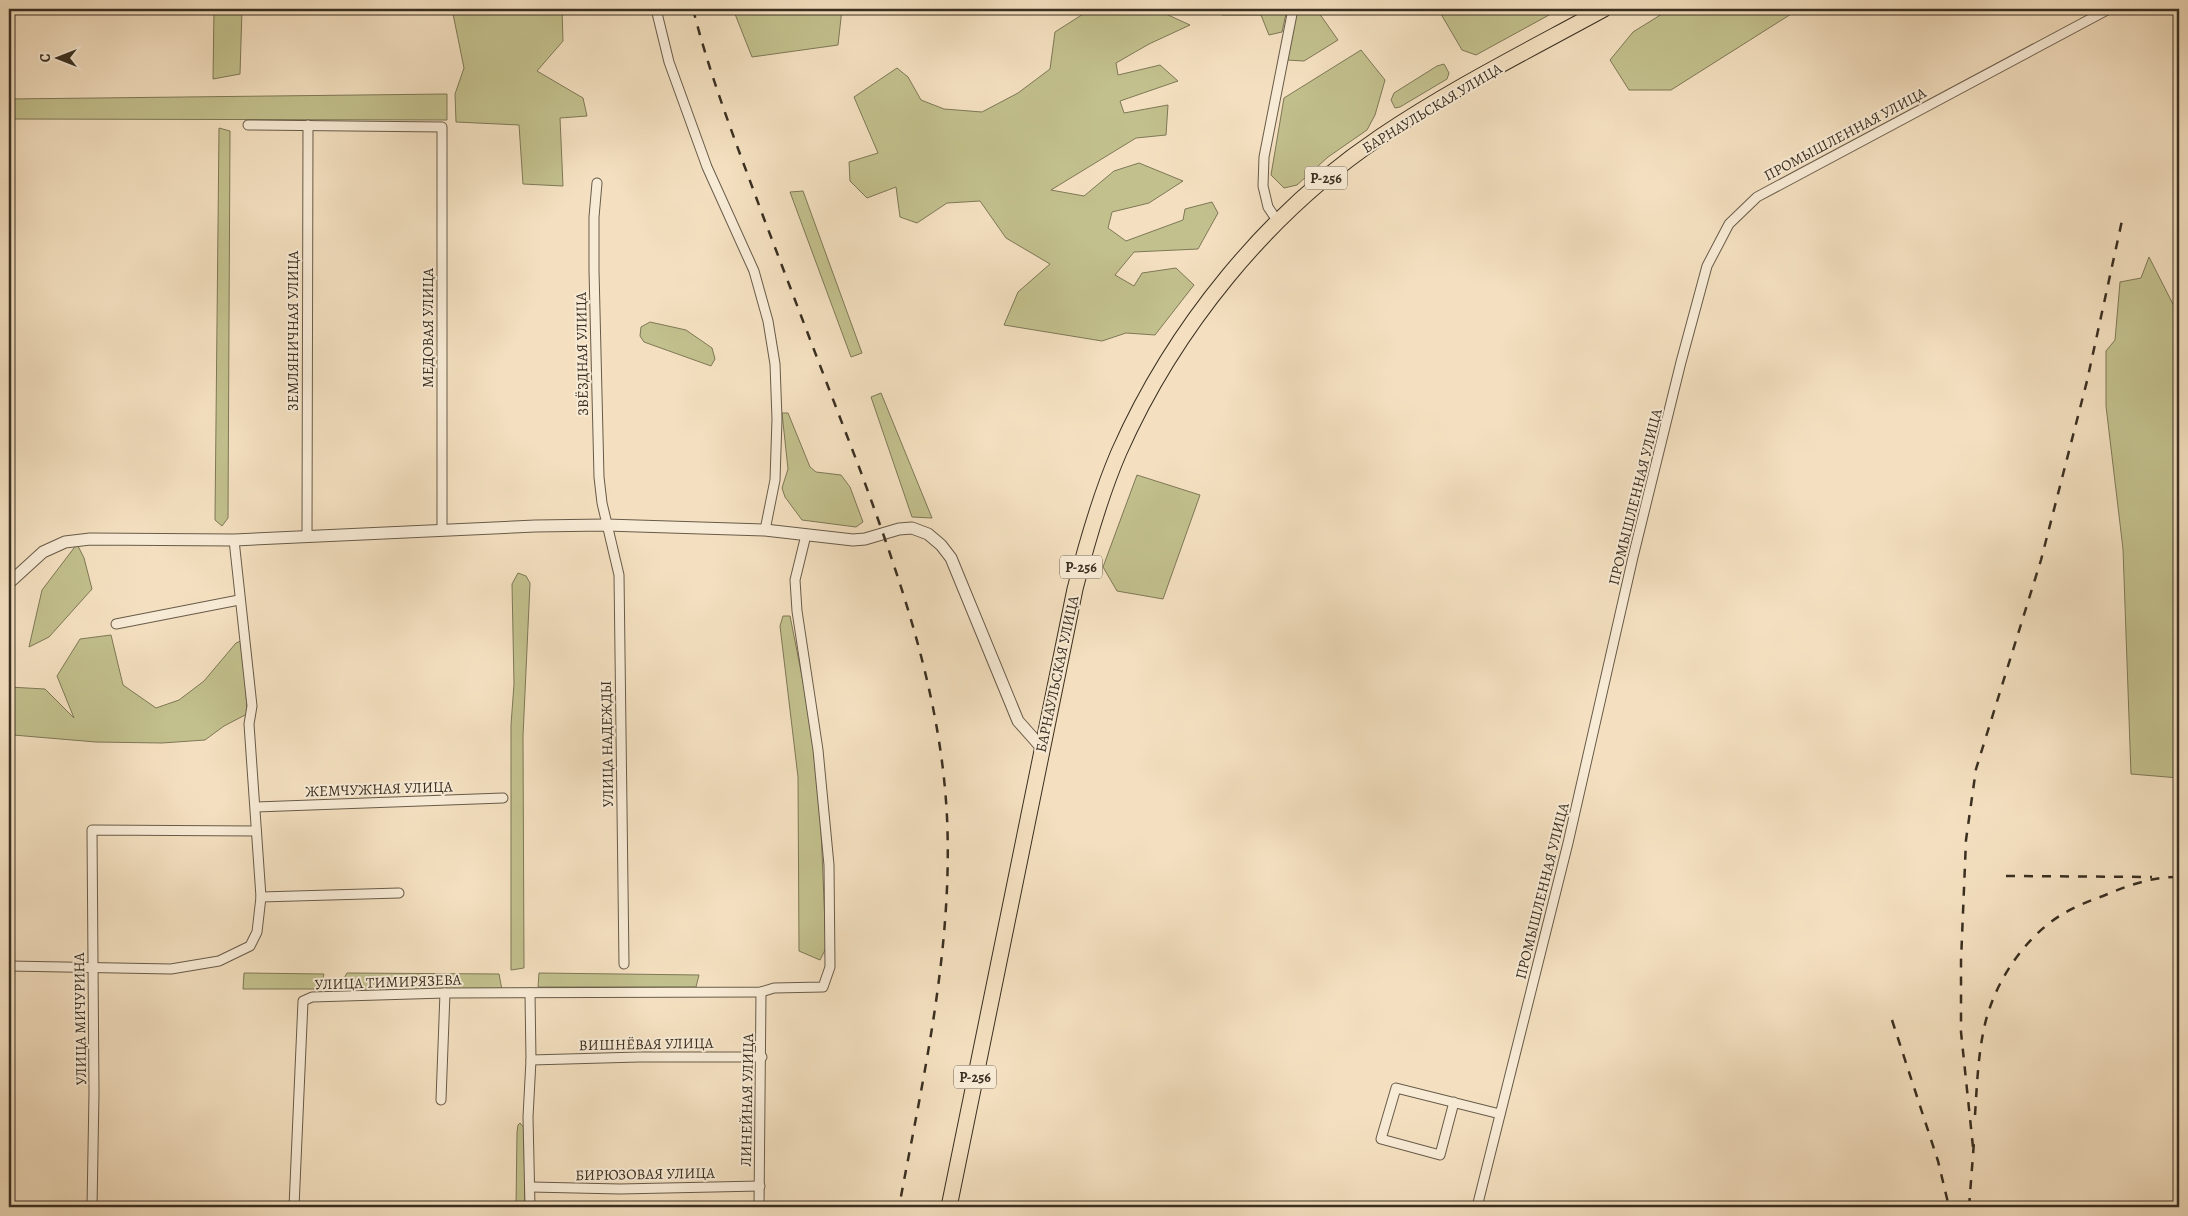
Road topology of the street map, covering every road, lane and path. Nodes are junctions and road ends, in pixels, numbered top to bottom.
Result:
1 (656, 9) edge
2 (1293, 9) edge
3 (1604, 9) edge
4 (2109, 9) edge
5 (248, 125) dead end
6 (308, 125) junction
7 (597, 183) dead end
8 (1278, 222) junction
9 (606, 525) junction
10 (442, 530) junction
11 (765, 530) junction
12 (806, 535) junction
13 (307, 537) junction
14 (234, 540) junction
15 (9, 583) edge
16 (240, 600) junction
17 (116, 624) dead end
18 (1042, 748) junction
19 (503, 798) dead end
20 (256, 807) junction
21 (256, 830) junction
22 (399, 894) dead end
23 (262, 897) junction
24 (624, 964) dead end
25 (9, 966) edge
26 (93, 967) junction
27 (762, 992) junction
28 (445, 993) junction
29 (530, 993) junction
30 (762, 1057) junction
31 (531, 1060) junction
32 (441, 1100) dead end
33 (1454, 1102) junction
34 (1500, 1114) junction
35 (760, 1186) junction
36 (531, 1187) junction
37 (92, 1207) edge
38 (294, 1207) edge
39 (530, 1207) edge
40 (759, 1207) edge
41 (949, 1207) edge
42 (1477, 1207) edge

1 - 11 street
2 - 8 street
3 - 8 highway, БАРНАУЛЬСКАЯ УЛИЦА / Р-256
4 - 34 street, ПРОМЫШЛЕННАЯ УЛИЦА
5 - 6 street
6 - 10 street, МЕДОВАЯ УЛИЦА
6 - 13 street, ЗЕМЛЯНИЧНАЯ УЛИЦА
7 - 9 street, ЗВЁЗДНАЯ УЛИЦА
8 - 18 highway, БАРНАУЛЬСКАЯ УЛИЦА / Р-256
9 - 10 street
9 - 11 street
9 - 24 street, УЛИЦА НАДЕЖДЫ
10 - 13 street
11 - 12 street
12 - 18 street
12 - 27 street, УЛИЦА ТИМИРЯЗЕВА
13 - 14 street
14 - 15 street
14 - 16 street
16 - 17 street
16 - 20 street
18 - 41 highway, БАРНАУЛЬСКАЯ УЛИЦА / Р-256
19 - 20 street, ЖЕМЧУЖНАЯ УЛИЦА
20 - 21 street
21 - 23 street
21 - 26 street, УЛИЦА МИЧУРИНА
22 - 23 street
23 - 26 street
25 - 26 street
26 - 37 street, УЛИЦА МИЧУРИНА
27 - 29 street, УЛИЦА ТИМИРЯЗЕВА
27 - 30 street, ЛИНЕЙНАЯ УЛИЦА
28 - 29 street, УЛИЦА ТИМИРЯЗЕВА
28 - 32 street
28 - 38 street, УЛИЦА ТИМИРЯЗЕВА
29 - 31 street
30 - 31 street, ВИШНЁВАЯ УЛИЦА
30 - 35 street, ЛИНЕЙНАЯ УЛИЦА
31 - 36 street
33 - 33 street
33 - 34 street
34 - 42 street, ПРОМЫШЛЕННАЯ УЛИЦА
35 - 36 street, БИРЮЗОВАЯ УЛИЦА
35 - 40 street, ЛИНЕЙНАЯ УЛИЦА
36 - 39 street

